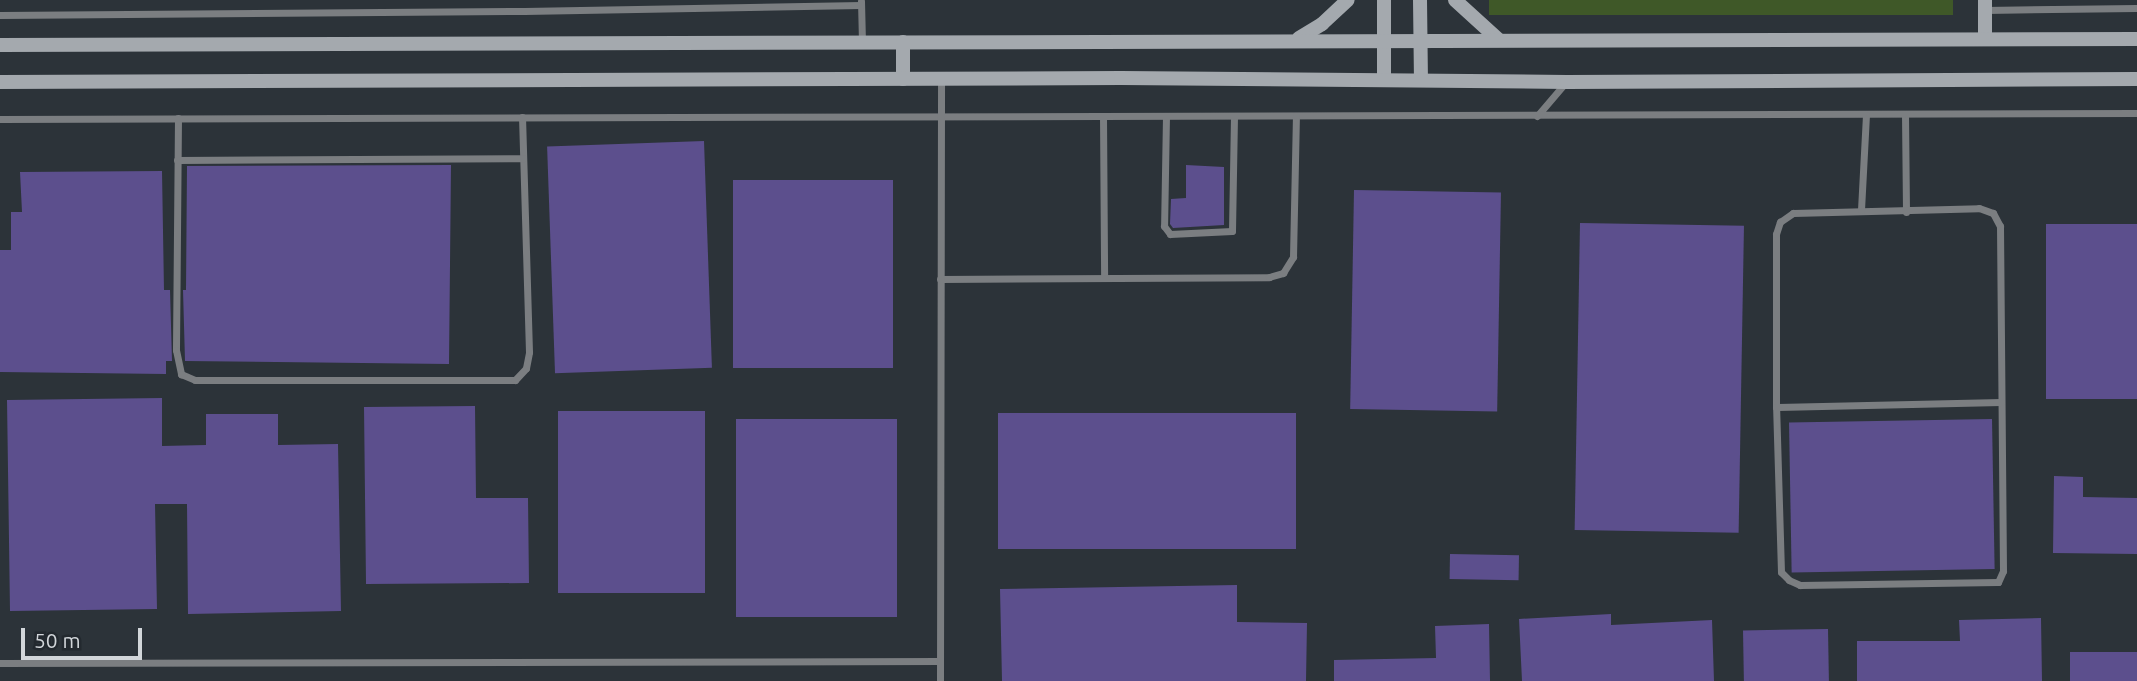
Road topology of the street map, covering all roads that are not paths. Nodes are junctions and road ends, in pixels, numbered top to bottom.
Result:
1 (524, 0) edge
2 (1348, 0) edge
3 (1384, 0) edge
4 (1420, 0) edge
5 (1455, 0) edge
6 (861, 2) edge
7 (1984, 5) edge
8 (2137, 8) edge
9 (524, 11) junction
10 (0, 15) edge
11 (1298, 39) junction
12 (1985, 39) junction
13 (2137, 39) edge
14 (1384, 40) junction
15 (1499, 40) junction
16 (1420, 41) junction
17 (862, 42) junction
18 (903, 42) junction
19 (0, 45) edge
20 (941, 78) junction
21 (1384, 78) junction
22 (903, 79) junction
23 (1421, 79) junction
24 (2137, 79) edge
25 (0, 82) edge
26 (1567, 82) junction
27 (2137, 113) edge
28 (1905, 114) junction
29 (1866, 115) junction
30 (941, 116) junction
31 (1102, 116) junction
32 (1166, 116) junction
33 (1234, 116) junction
34 (1296, 116) junction
35 (1537, 116) junction
36 (522, 117) junction
37 (178, 118) junction
38 (0, 119) edge
39 (523, 158) junction
40 (177, 160) junction
41 (1861, 211) junction
42 (1906, 212) junction
43 (1104, 278) junction
44 (940, 279) junction
45 (2001, 402) junction
46 (1776, 407) junction
47 (940, 661) junction
48 (0, 663) edge
49 (940, 681) edge

1 - 9 lane
2 - 11 street
3 - 14 street
4 - 16 street
5 - 15 street
6 - 9 lane
6 - 17 lane
7 - 8 lane
7 - 12 street
9 - 10 lane
11 - 14 street
11 - 18 street
12 - 13 street
12 - 15 street
14 - 16 street
14 - 21 street
15 - 16 street
16 - 23 street
17 - 18 street
17 - 19 street
18 - 22 street
20 - 21 street
20 - 22 street
20 - 30 lane
21 - 23 street
22 - 25 street
23 - 26 street
24 - 26 street
26 - 35 lane
27 - 28 lane
28 - 29 lane
28 - 42 lane
29 - 35 lane
29 - 41 lane
30 - 31 lane
30 - 36 lane
30 - 44 lane
31 - 32 lane
31 - 43 lane
32 - 33 lane
32 - 33 lane
33 - 34 lane
34 - 35 lane
34 - 43 lane
36 - 37 lane
36 - 39 lane
37 - 38 lane
37 - 40 lane
39 - 40 lane
39 - 40 lane
41 - 42 lane
41 - 46 lane
42 - 45 lane
43 - 44 lane
44 - 47 lane
45 - 46 lane
45 - 46 lane
47 - 48 lane
47 - 49 lane

